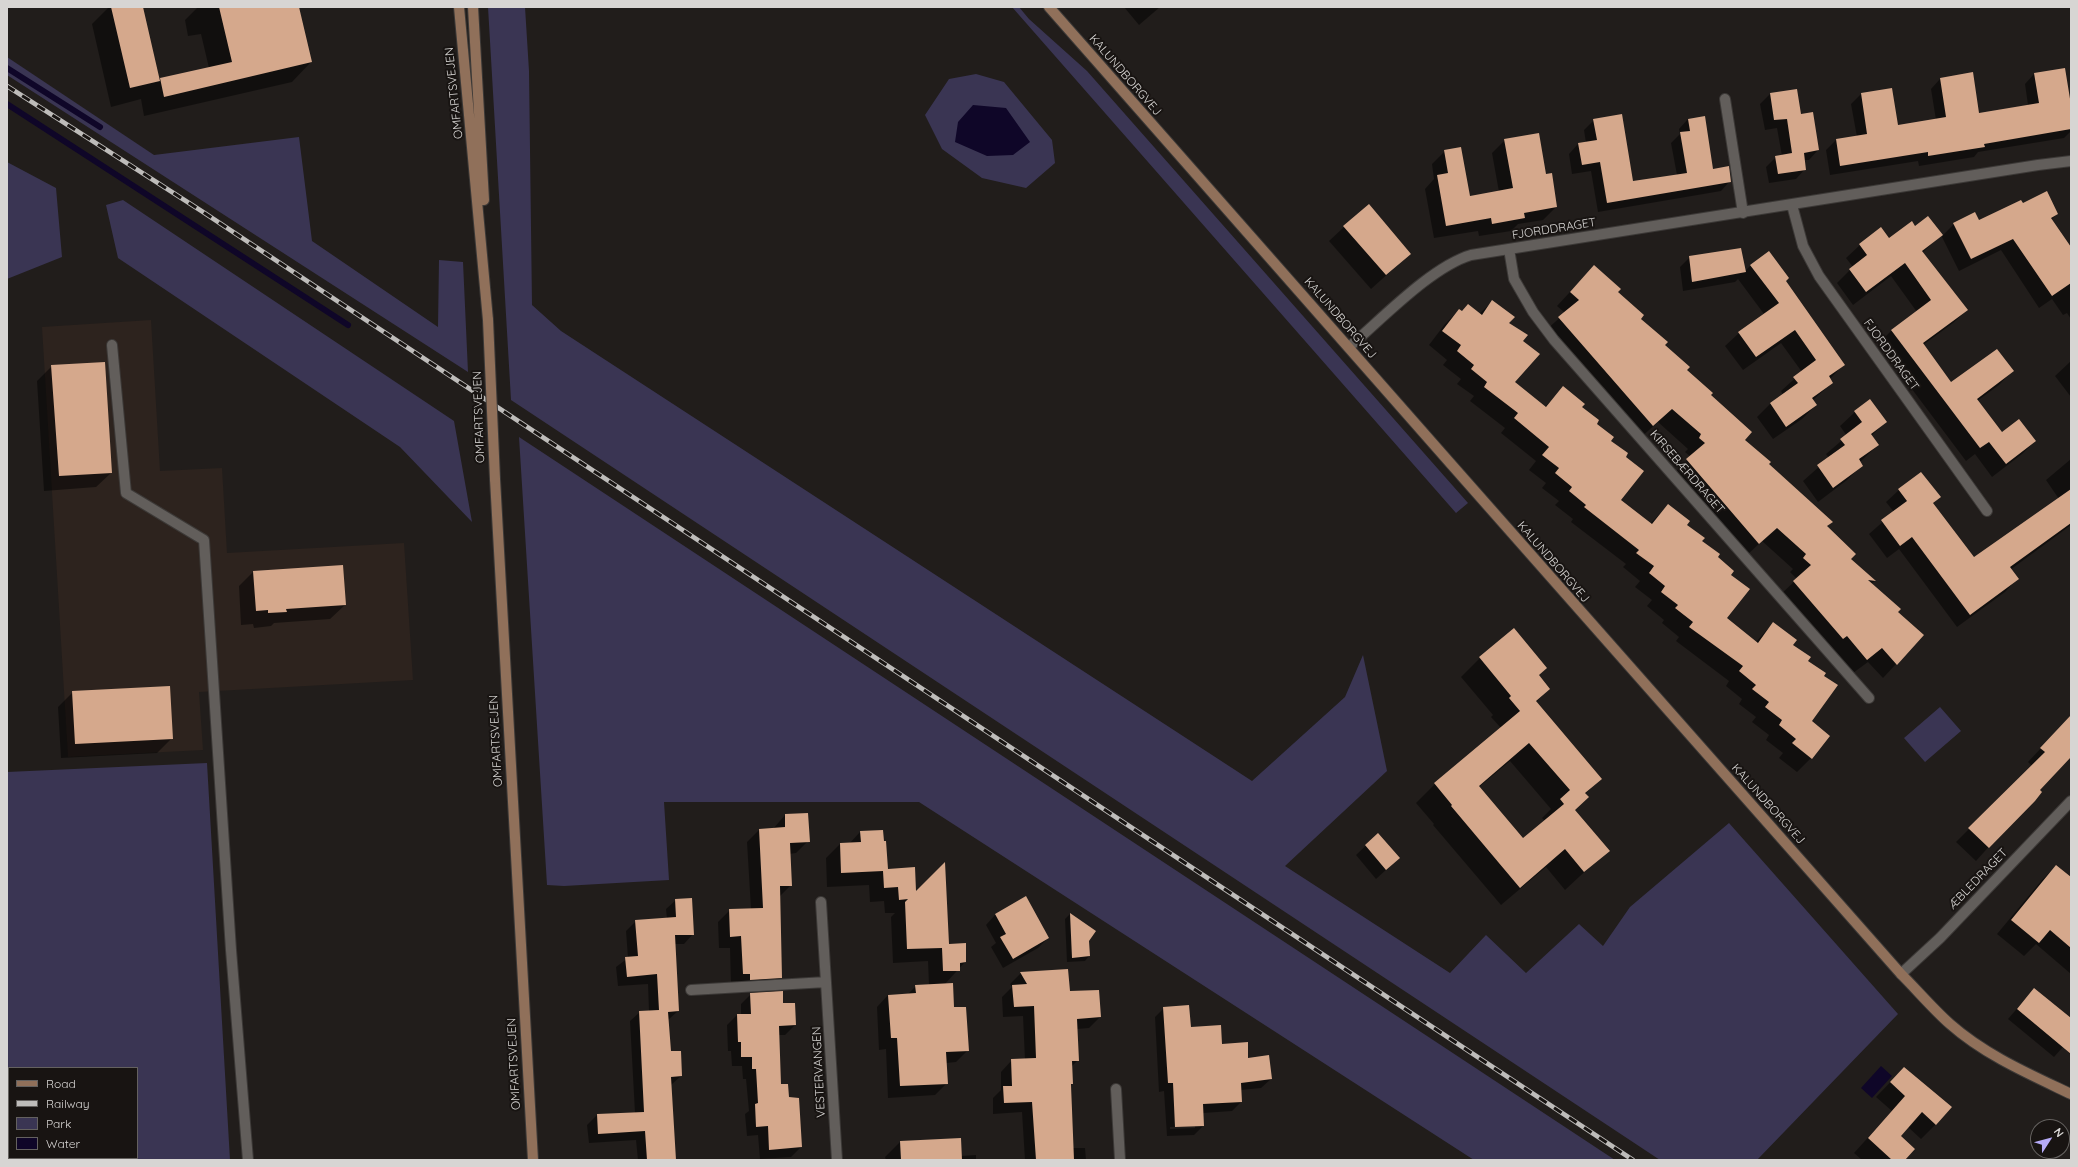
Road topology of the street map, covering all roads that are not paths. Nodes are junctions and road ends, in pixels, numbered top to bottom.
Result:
1 (459, 7) edge
2 (473, 7) edge
3 (1049, 7) edge
4 (1725, 99) dead end
5 (2071, 161) edge
6 (1792, 205) junction
7 (1743, 213) junction
8 (1509, 249) junction
9 (488, 320) junction
10 (112, 345) dead end
11 (1349, 347) junction
12 (1987, 511) dead end
13 (1869, 698) dead end
14 (2071, 801) edge
15 (821, 902) dead end
16 (1901, 974) junction
17 (826, 982) junction
18 (691, 990) dead end
19 (1116, 1089) dead end
20 (2071, 1094) edge
21 (248, 1160) edge
22 (533, 1160) edge
23 (837, 1160) edge
24 (1120, 1160) edge

1 - 9 street, OMFARTSVEJEN
2 - 9 street, OMFARTSVEJEN
3 - 11 street, KALUNDBORGVEJ
4 - 7 street
5 - 6 street, FJORDDRAGET
6 - 7 street, FJORDDRAGET
6 - 12 street, FJORDDRAGET
7 - 8 street, FJORDDRAGET
8 - 11 street, FJORDDRAGET
8 - 13 street, KIRSEBÆRDRAGET
9 - 22 street, OMFARTSVEJEN, bridge
10 - 21 street
11 - 16 street, KALUNDBORGVEJ
14 - 16 street, ÆBLEDRAGET
15 - 17 street, VESTERVANGEN
16 - 20 street, KALUNDBORGVEJ
17 - 18 street
17 - 23 street, VESTERVANGEN
19 - 24 street

